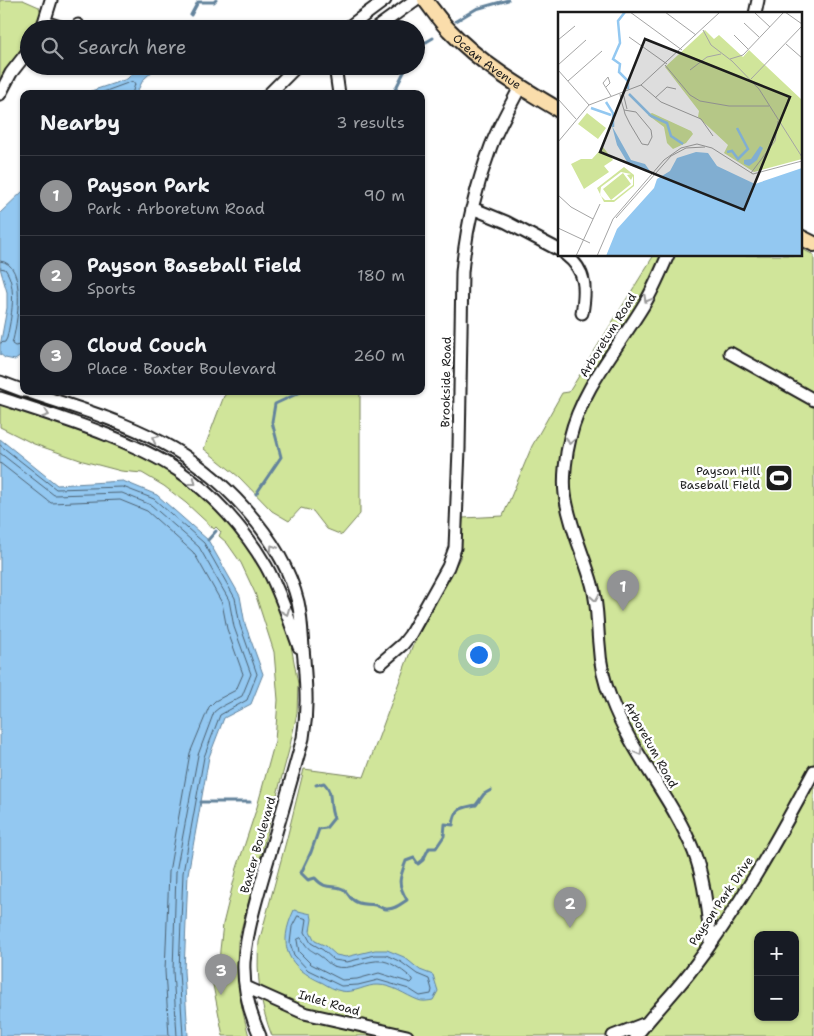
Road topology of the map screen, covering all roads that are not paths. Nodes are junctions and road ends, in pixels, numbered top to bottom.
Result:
1 (51, 0) edge
2 (385, 0) edge
3 (415, 0) edge
4 (425, 0) edge
5 (45, 20) edge
6 (358, 20) edge
7 (387, 20) edge
8 (20, 61) edge
9 (288, 75) edge
10 (336, 75) edge
11 (520, 87) junction
12 (273, 90) edge
13 (338, 90) edge
14 (0, 94) edge
15 (558, 109) edge
16 (472, 208) junction
17 (802, 239) edge
18 (814, 244) edge
19 (558, 249) edge
20 (567, 256) edge
21 (668, 256) edge
22 (582, 313) dead end
23 (730, 353) dead end
24 (0, 382) edge
25 (20, 389) edge
26 (37, 395) edge
27 (0, 398) edge
28 (814, 400) edge
29 (304, 660) junction
30 (381, 663) dead end
31 (814, 771) edge
32 (711, 941) junction
33 (246, 987) junction
34 (646, 1024) junction
35 (260, 1036) edge
36 (407, 1036) edge
37 (613, 1036) edge
38 (636, 1036) edge

1 - 5 street
2 - 6 street
3 - 7 street
4 - 11 main road, Ocean Avenue
8 - 14 street
9 - 12 street
10 - 13 street
11 - 15 main road, Ocean Avenue
11 - 16 street, Brookside Road
16 - 19 street
16 - 30 street, Brookside Road
17 - 18 main road
20 - 22 street
21 -> 32 street, Arboretum Road
23 - 28 street
24 - 25 street, Baxter Boulevard
29 -> 26 street, Baxter Boulevard
27 -> 29 street, Baxter Boulevard
29 - 33 street, Baxter Boulevard
31 - 32 street, Payson Park Drive
32 - 34 street, Payson Park Drive
33 - 35 street, Baxter Boulevard
33 - 36 street, Inlet Road
34 - 37 street
34 - 38 street, Payson Park Drive

